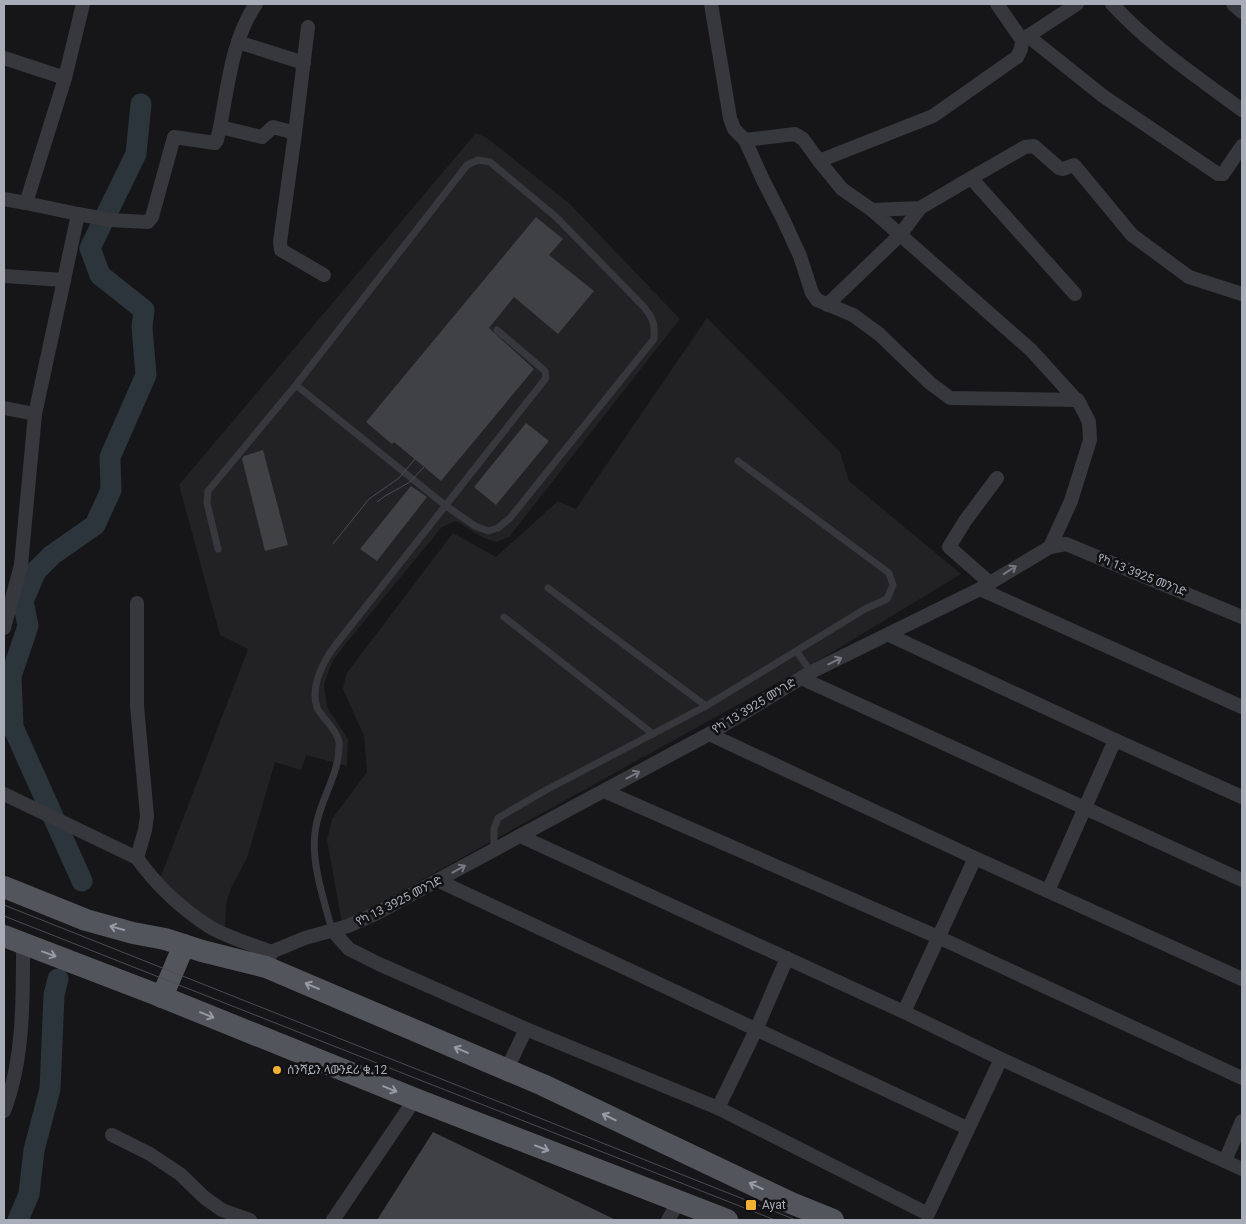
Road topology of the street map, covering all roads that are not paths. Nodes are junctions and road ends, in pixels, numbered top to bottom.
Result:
1 (83, 4) edge
2 (256, 4) edge
3 (711, 4) edge
4 (997, 4) edge
5 (1078, 4) edge
6 (1112, 4) edge
7 (1233, 4) edge
8 (1242, 12) edge
9 (308, 27) dead end
10 (1025, 38) junction
11 (238, 42) junction
12 (4, 58) edge
13 (304, 63) junction
14 (65, 78) junction
15 (1242, 110) edge
16 (220, 127) junction
17 (295, 133) junction
18 (745, 140) junction
19 (1242, 146) edge
20 (819, 161) junction
21 (971, 178) junction
22 (4, 199) edge
23 (26, 203) junction
24 (920, 208) junction
25 (872, 210) junction
26 (78, 214) junction
27 (900, 235) junction
28 (324, 275) dead end
29 (4, 276) edge
30 (64, 280) junction
31 (1075, 294) dead end
32 (1242, 294) edge
33 (827, 305) junction
34 (497, 330) dead end
35 (296, 385) junction
36 (1078, 400) junction
37 (4, 408) edge
38 (35, 414) junction
39 (738, 461) dead end
40 (997, 478) dead end
41 (446, 506) junction
42 (1050, 546) junction
43 (218, 549) dead end
44 (985, 586) junction
45 (548, 588) dead end
46 (137, 603) dead end
47 (504, 617) dead end
48 (1242, 617) edge
49 (4, 628) edge
50 (889, 635) junction
51 (797, 652) junction
52 (806, 675) junction
53 (706, 706) junction
54 (1242, 707) edge
55 (653, 734) junction
56 (709, 734) junction
57 (1115, 740) junction
58 (604, 791) junction
59 (4, 794) edge
60 (1242, 797) edge
61 (1085, 808) junction
62 (520, 836) junction
63 (494, 850) junction
64 (138, 858) junction
65 (975, 858) junction
66 (1242, 880) edge
67 (439, 881) junction
68 (4, 887) edge
69 (1048, 891) junction
70 (332, 930) junction
71 (938, 938) junction
72 (13, 940) edge
73 (174, 942) junction
74 (787, 958) junction
75 (264, 961) junction
76 (1242, 979) edge
77 (162, 997) junction
78 (904, 1012) junction
79 (526, 1029) junction
80 (756, 1030) junction
81 (1000, 1058) junction
82 (507, 1069) junction
83 (1242, 1078) edge
84 (8, 1084) edge
85 (415, 1099) junction
86 (718, 1108) junction
87 (4, 1111) edge
88 (1242, 1121) edge
89 (967, 1128) junction
90 (112, 1135) dead end
91 (1225, 1161) junction
92 (1242, 1169) edge
93 (674, 1211) edge
94 (927, 1217) edge
95 (250, 1220) edge
96 (333, 1220) edge
97 (727, 1220) edge
98 (833, 1220) edge

1 - 14 street
2 - 11 street
3 - 18 street
4 - 10 street
5 - 10 street
6 - 15 street
7 - 8 street
9 - 13 street
10 - 19 street
10 - 20 street
11 - 13 street
11 - 16 street
12 - 14 street
13 - 17 street
14 - 23 street
16 - 17 street
16 - 26 street
17 - 28 street
18 - 20 street
18 - 33 street
20 - 25 street
21 - 24 street
21 - 31 street
21 - 32 street
22 - 23 street
23 - 26 street
24 - 25 street
24 - 27 street
25 - 27 street
26 - 30 street
27 - 33 street
27 - 36 street
29 - 30 street
30 - 38 street
33 - 36 street
34 - 41 lane
35 - 41 lane
35 - 41 lane
35 - 43 lane
36 - 42 street
37 - 38 street
38 - 49 street
39 - 51 lane
40 - 44 street
41 - 70 lane
44 -> 42 street, የካ 13 3925 መንገድ
42 - 48 street, የካ 13 3925 መንገድ
44 - 50 street, የካ 13 3925 መንገድ
44 - 54 street
45 - 53 lane
46 - 64 street
47 - 55 lane
52 -> 50 street, የካ 13 3925 መንገድ
50 - 57 street
51 - 52 lane
51 - 53 lane
52 - 56 street, የካ 13 3925 መንገድ
52 - 61 street
53 - 55 lane
55 - 63 lane
58 -> 56 street, የካ 13 3925 መንገድ
56 - 65 street
57 - 60 street
57 - 61 street
58 - 62 street, የካ 13 3925 መንገድ
58 - 71 street
59 - 64 street
61 - 66 street
61 - 69 street
62 - 63 street, የካ 13 3925 መንገድ
62 - 74 street
67 -> 63 street, የካ 13 3925 መንገድ
64 - 75 street
65 - 69 street
65 - 71 street
67 - 70 street, የካ 13 3925 መንገድ
67 - 80 street
73 -> 68 main road
69 - 76 street
70 - 75 street, የካ 13 3925 መንገድ
70 - 79 street
71 - 78 street
71 - 83 street
72 -> 77 main road
72 - 84 street
73 - 75 main road
73 - 77 main road
74 - 78 street
74 - 80 street
82 -> 75 main road
77 -> 85 main road
78 - 81 street
79 - 82 street
79 - 86 street
80 - 86 street
80 - 89 street
81 - 89 street
81 - 91 street
98 -> 82 main road
84 - 87 street
85 -> 93 main road
85 - 96 street
86 - 94 street
88 - 91 street
89 - 94 street
90 - 95 street
91 - 92 street
93 - 97 main road

